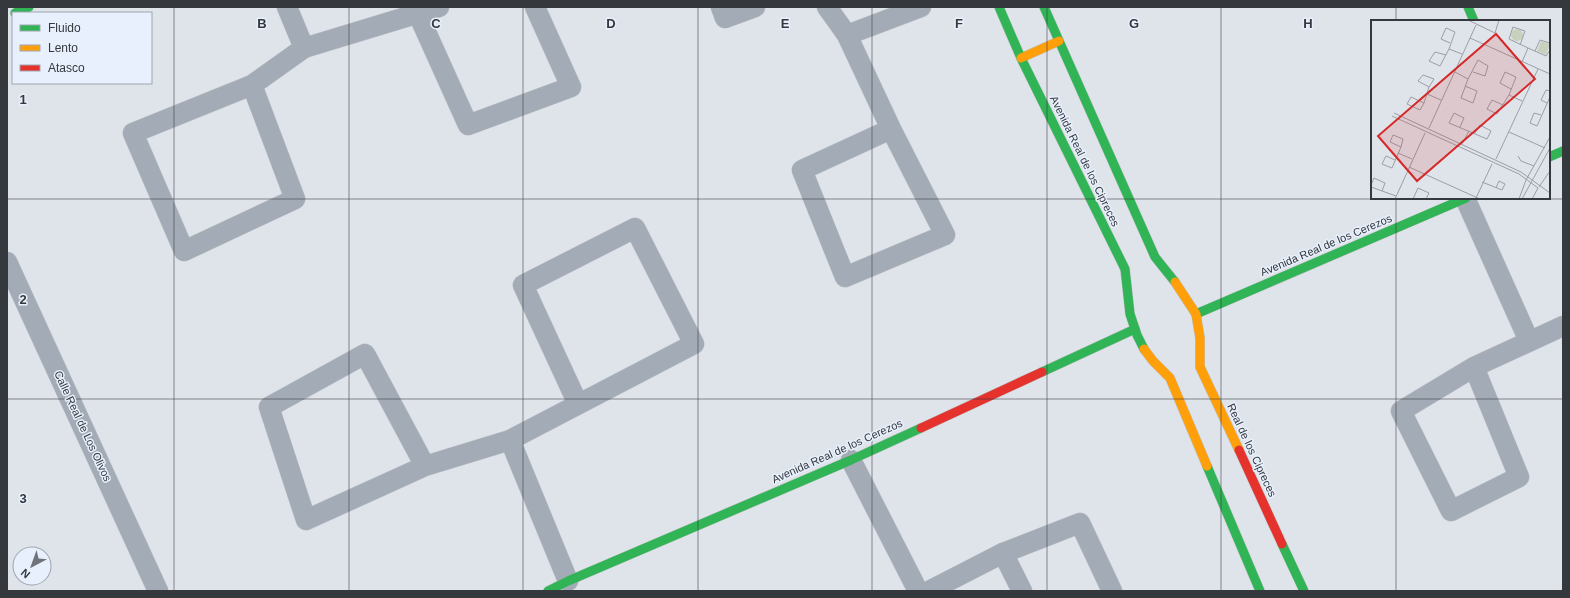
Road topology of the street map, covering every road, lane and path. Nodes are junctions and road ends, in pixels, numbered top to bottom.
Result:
1 (29, 7) edge
2 (287, 7) edge
3 (440, 7) edge
4 (535, 7) edge
5 (721, 7) edge
6 (755, 7) edge
7 (827, 7) edge
8 (921, 7) edge
9 (999, 7) edge
10 (1044, 7) edge
11 (1468, 7) edge
12 (16, 12) edge
13 (418, 14) junction
14 (1474, 20) edge
15 (847, 35) junction
16 (1059, 41) junction
17 (304, 48) junction
18 (1021, 58) junction
19 (252, 85) junction
20 (890, 129) junction
21 (1563, 151) edge
22 (1550, 157) edge
23 (1463, 199) edge
24 (1465, 199) edge
25 (7, 262) edge
26 (1196, 314) junction
27 (1563, 326) edge
28 (1134, 329) junction
29 (1529, 341) junction
30 (1474, 367) junction
31 (578, 404) junction
32 (510, 440) junction
33 (851, 460) junction
34 (425, 466) junction
35 (1003, 553) junction
36 (568, 581) junction
37 (158, 591) edge
38 (548, 591) edge
39 (918, 591) edge
40 (929, 591) edge
41 (1022, 591) edge
42 (1112, 591) edge
43 (1260, 591) edge
44 (1304, 591) edge

1 - 12 street
2 - 17 street
3 - 13 street
4 - 13 street
5 - 6 street
7 - 15 street
8 - 15 street
9 - 18 street, Avenida Real de los Cipreces
10 - 16 street, Avenida Real de los Cipreces
11 - 14 street
13 - 17 street
15 - 20 street
16 - 18 street
16 - 26 street, Avenida Real de los Cipreces
17 - 19 street
18 - 28 street, Avenida Real de los Cipreces
19 - 19 street
20 - 20 street
21 - 22 street
23 - 26 street, Avenida Real de los Cerezos
24 - 29 street
25 - 37 street, Calle Real de Los Olivos
26 - 44 street, Real de los Cipreces
27 - 29 street
28 - 33 street, Avenida Real de los Cerezos
28 - 43 street, Avenida Real de los Cipreces
29 - 30 street
30 - 30 street
31 - 31 street
31 - 32 street
32 - 34 street
32 - 36 street
33 - 36 street, Avenida Real de los Cerezos
33 - 39 street
34 - 34 street
35 - 40 street
35 - 41 street
35 - 42 street
36 - 38 street, Avenida Real de los Cerezos

